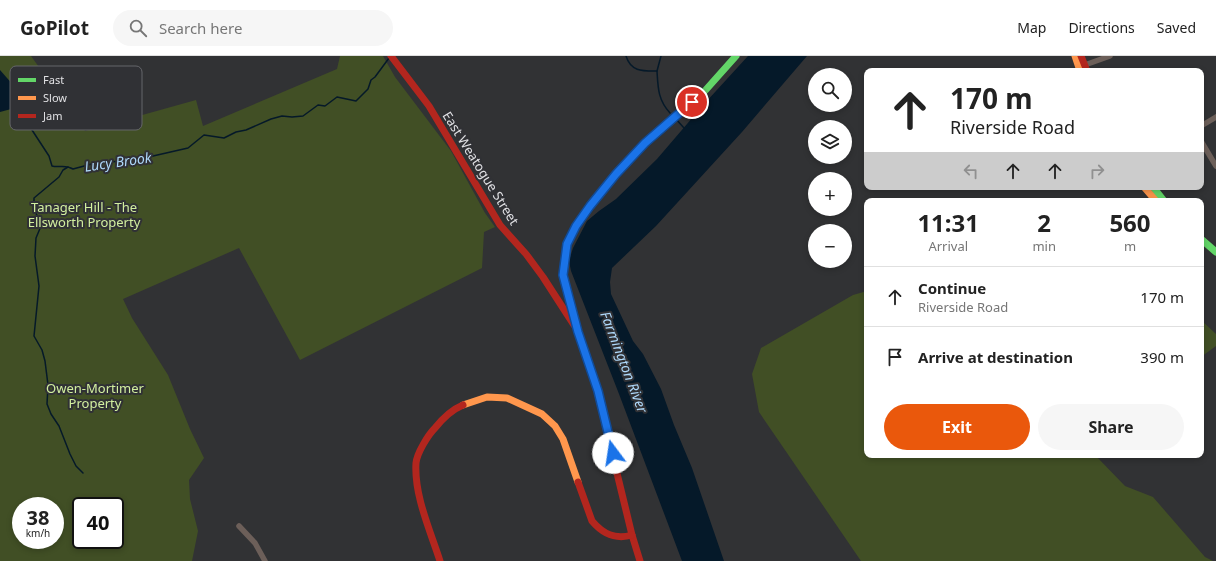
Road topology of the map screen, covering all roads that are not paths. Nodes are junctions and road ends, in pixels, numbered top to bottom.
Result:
1 (392, 56) edge
2 (736, 56) edge
3 (1074, 56) edge
4 (1080, 56) edge
5 (1110, 56) edge
6 (1081, 68) edge
7 (1082, 68) edge
8 (1084, 68) edge
9 (1216, 117) edge
10 (1204, 124) edge
11 (1204, 146) edge
12 (1216, 166) edge
13 (1147, 190) edge
14 (1155, 190) edge
15 (1153, 198) edge
16 (1162, 198) edge
17 (1204, 242) edge
18 (1204, 248) edge
19 (1216, 252) edge
20 (1216, 258) edge
21 (578, 332) junction
22 (239, 526) dead end
23 (632, 535) junction
24 (265, 561) edge
25 (440, 561) edge
26 (640, 561) edge

1 - 21 street, East Weatogue Street
2 - 21 street
3 - 6 street
4 - 7 street
5 - 8 street
9 - 10 street
11 - 12 street
13 - 15 street
14 - 16 street
17 - 19 street
18 - 20 street
21 - 23 street
22 - 24 street
23 - 25 street
23 - 26 street

